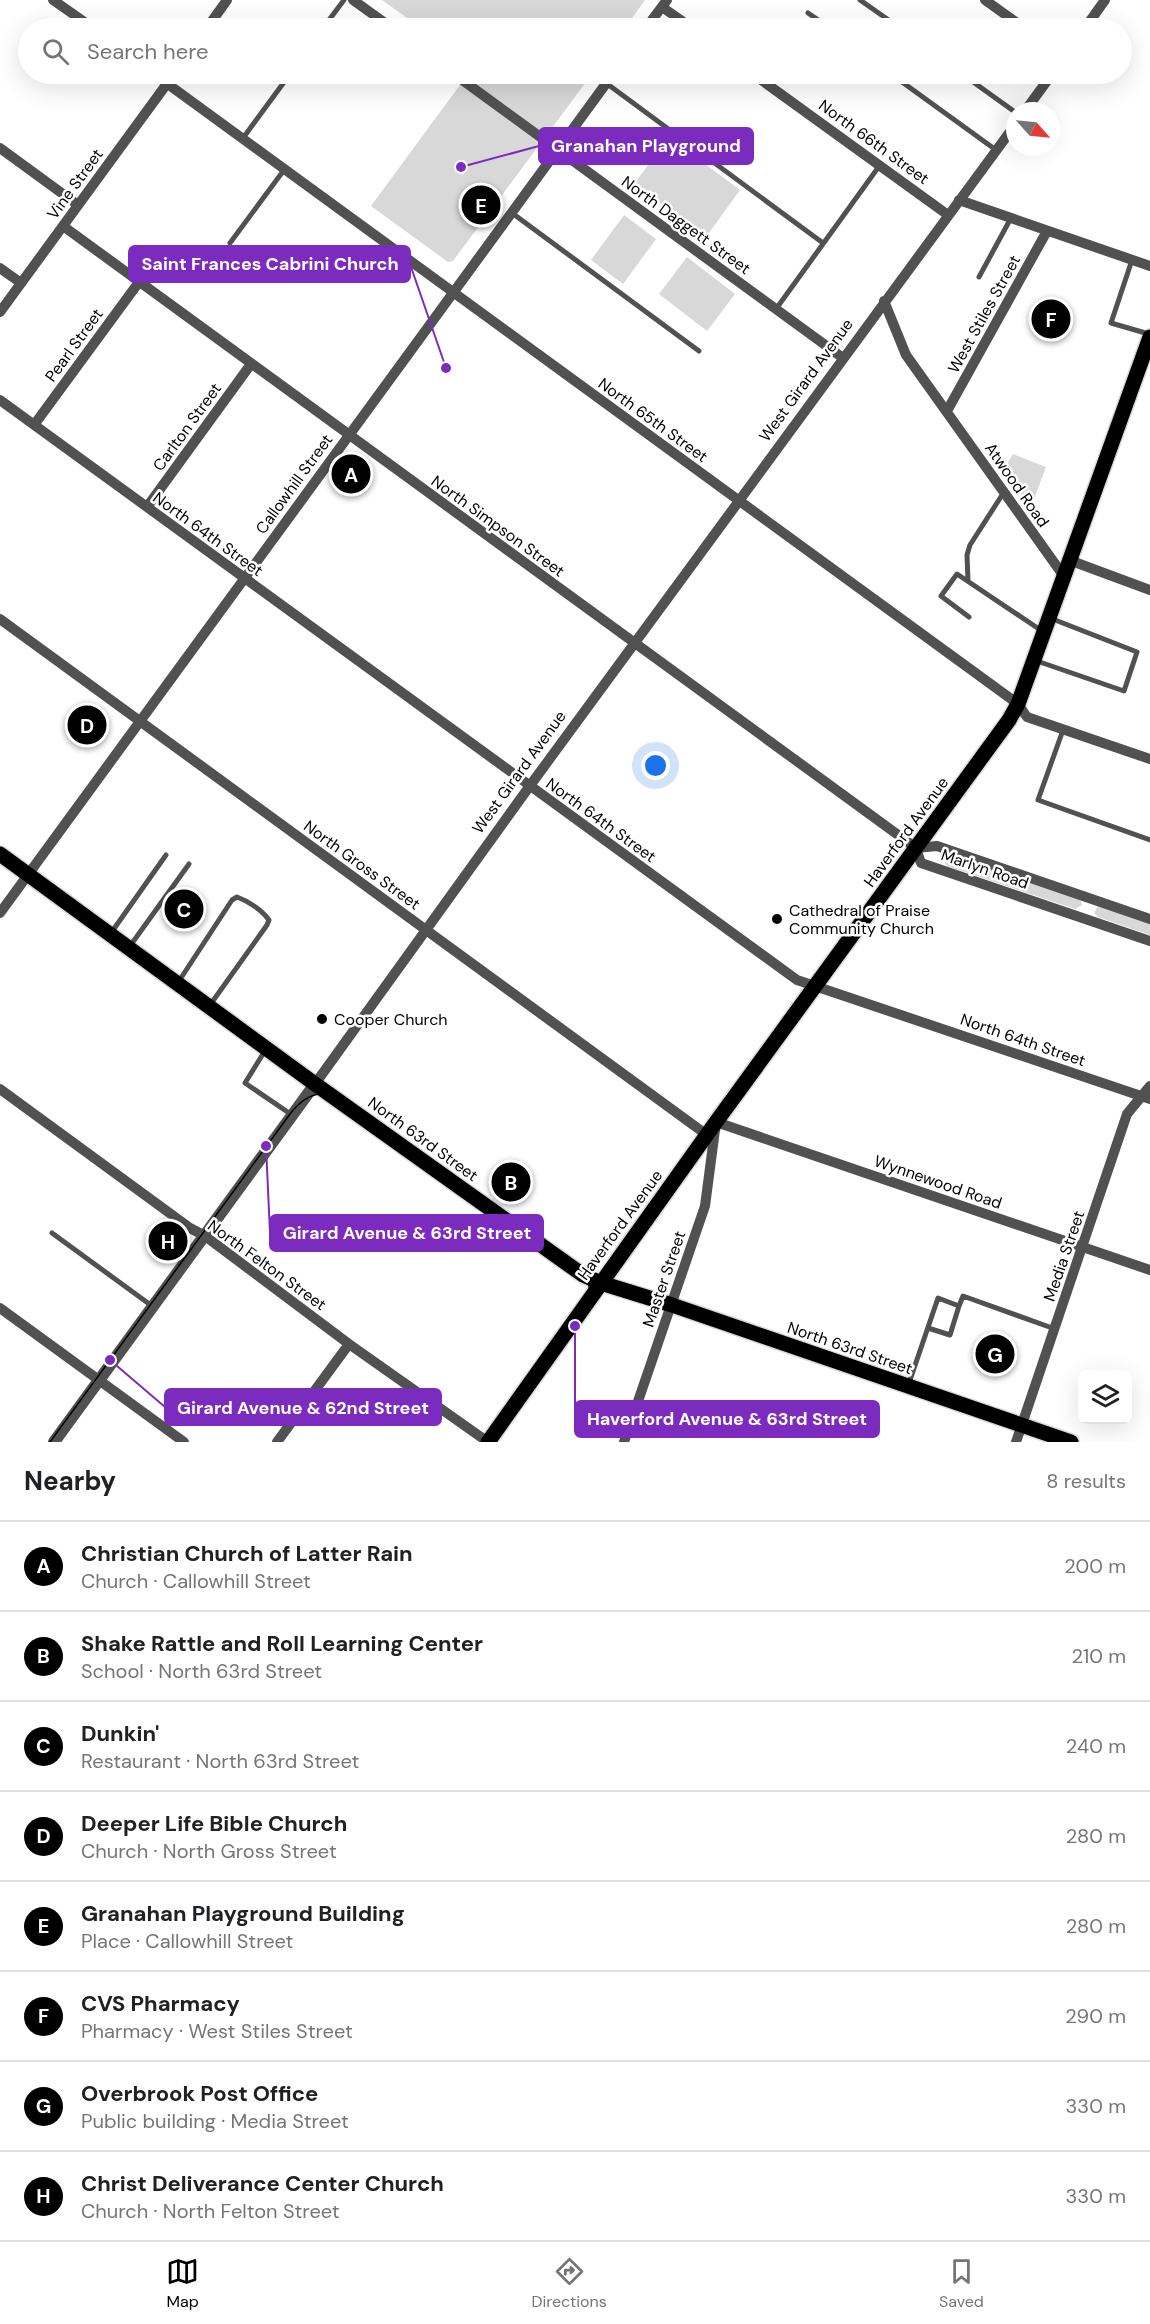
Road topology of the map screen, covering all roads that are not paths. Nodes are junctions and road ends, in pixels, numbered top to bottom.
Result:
1 (53, 0) edge
2 (227, 0) edge
3 (344, 0) edge
4 (353, 0) edge
5 (860, 0) edge
6 (985, 0) edge
7 (1105, 0) edge
8 (664, 3) edge
9 (808, 13) dead end
10 (79, 18) edge
11 (214, 18) edge
12 (330, 18) edge
13 (378, 18) edge
14 (653, 18) edge
15 (681, 18) edge
16 (815, 18) edge
17 (886, 18) edge
18 (1010, 18) edge
19 (1092, 18) edge
20 (166, 84) edge
21 (177, 84) edge
22 (283, 84) edge
23 (468, 84) edge
24 (605, 84) edge
25 (607, 84) edge
26 (767, 84) edge
27 (905, 84) edge
28 (976, 84) edge
29 (1045, 84) edge
30 (1032, 102) edge
31 (1006, 106) edge
32 (1006, 137) edge
33 (243, 138) junction
34 (0, 148) edge
35 (558, 149) junction
36 (996, 150) junction
37 (880, 165) junction
38 (285, 169) junction
39 (959, 200) junction
40 (78, 205) junction
41 (511, 213) junction
42 (948, 214) junction
43 (1011, 218) junction
44 (63, 226) junction
45 (1047, 231) junction
46 (230, 243) dead end
47 (823, 243) junction
48 (1132, 260) junction
49 (1150, 266) edge
50 (0, 267) edge
51 (979, 277) dead end
52 (139, 282) junction
53 (21, 283) junction
54 (453, 292) junction
55 (884, 301) junction
56 (776, 309) junction
57 (0, 312) edge
58 (1150, 336) edge
59 (699, 351) dead end
60 (843, 358) junction
61 (251, 364) junction
62 (0, 400) edge
63 (947, 411) junction
64 (34, 425) junction
65 (349, 435) junction
66 (1004, 492) junction
67 (739, 501) junction
68 (147, 507) junction
69 (1069, 560) junction
70 (1063, 575) junction
71 (244, 578) junction
72 (968, 581) junction
73 (1150, 590) edge
74 (969, 617) dead end
75 (0, 619) edge
76 (1046, 625) junction
77 (634, 643) junction
78 (1033, 660) junction
79 (1018, 704) junction
80 (140, 721) junction
81 (1063, 729) junction
82 (1150, 759) edge
83 (529, 787) junction
84 (1150, 840) edge
85 (916, 848) junction
86 (0, 854) edge
87 (166, 855) dead end
88 (189, 864) dead end
89 (28, 874) junction
90 (1092, 899) junction
91 (0, 913) edge
92 (1085, 919) junction
93 (1150, 919) edge
94 (425, 930) junction
95 (110, 934) junction
96 (1150, 941) edge
97 (129, 948) junction
98 (177, 983) junction
99 (816, 985) junction
100 (209, 1006) junction
101 (267, 1048) junction
102 (315, 1084) junction
103 (1150, 1086) edge
104 (0, 1089) edge
105 (1146, 1097) edge
106 (292, 1115) junction
107 (716, 1122) junction
108 (707, 1135) junction
109 (52, 1233) dead end
110 (205, 1236) junction
111 (1083, 1247) junction
112 (1150, 1270) edge
113 (601, 1283) junction
114 (672, 1305) junction
115 (959, 1306) junction
116 (153, 1307) junction
117 (0, 1308) edge
118 (928, 1328) junction
119 (1055, 1329) junction
120 (350, 1344) junction
121 (99, 1380) junction
122 (908, 1386) junction
123 (1022, 1425) junction
124 (54, 1442) edge
125 (184, 1442) edge
126 (277, 1442) edge
127 (488, 1442) edge
128 (624, 1442) edge
129 (1016, 1442) edge
130 (1071, 1442) edge

1 - 10 street
2 - 11 street
3 - 12 lane
4 - 13 street
5 - 17 lane
6 - 18 street
7 - 19 street
8 - 14 street
8 - 15 street
9 - 16 lane
20 - 40 street, Vine Street
21 - 33 street, North 65th Street
22 - 33 lane
23 - 35 street, North Daggett Street
24 - 35 street, Callowhill Street
25 - 47 lane
26 - 37 street, North 66th Street
27 - 36 lane
28 - 31 lane
29 - 30 street
32 - 36 street, West Girard Avenue
33 - 38 street, North 65th Street
34 - 40 street
35 - 41 street, Callowhill Street
35 - 56 street, North Daggett Street
36 - 39 street, West Girard Avenue
37 - 42 street, North 66th Street
37 - 47 lane
38 - 46 lane
38 - 54 street, North 65th Street
39 - 42 street, West Girard Avenue
39 - 43 street
40 - 44 street, Vine Street
41 - 54 street, Callowhill Street
41 - 59 lane
42 - 55 street, West Girard Avenue
43 - 45 street
43 - 51 lane
44 - 52 street, North Simpson Street
44 - 53 street, Vine Street
45 - 48 street
45 - 63 street, West Stiles Street
47 - 56 lane
48 - 49 street
48 - 58 lane
50 - 53 street
52 - 61 street, North Simpson Street
52 - 64 street, Pearl Street
53 - 57 street, Vine Street
54 - 65 street, Callowhill Street
54 - 67 street, North 65th Street
55 - 60 street, West Girard Avenue
55 - 63 street
56 - 60 street, North Daggett Street
58 - 69 main road, Haverford Avenue
60 - 67 street, West Girard Avenue
61 - 65 street, North Simpson Street
61 - 68 street, Carlton Street
62 - 64 street, North 64th Street
63 - 66 street, Atwood Road
64 - 68 street, North 64th Street
65 - 71 street, Callowhill Street
65 - 77 street, North Simpson Street
66 - 70 street, Atwood Road
66 - 72 lane
67 - 77 street, West Girard Avenue
67 - 79 street, North 65th Street
68 - 71 street, North 64th Street
69 - 70 main road, Haverford Avenue
69 - 73 street
70 - 76 main road, Haverford Avenue
71 - 80 street, Callowhill Street
71 - 83 street, North 64th Street
72 - 74 lane
72 - 76 lane
75 - 80 street, North Gross Street
76 - 78 main road, Haverford Avenue
76 - 78 lane
77 - 83 street, West Girard Avenue
77 - 85 street, North Simpson Street
78 - 79 main road, Haverford Avenue
79 - 81 street, North 65th Street
79 - 85 main road, Haverford Avenue
80 - 89 street, Callowhill Street
80 - 94 street, North Gross Street
81 - 82 street, North 65th Street
81 - 84 lane
83 - 94 street, West Girard Avenue
83 - 99 street, North 64th Street
85 - 90 street, Marlyn Road
85 - 92 street, Marlyn Road
85 - 99 main road, Haverford Avenue
86 - 89 main road, North 63rd Street
87 - 95 lane
88 - 97 lane
89 - 91 street, Callowhill Street
89 - 95 main road, North 63rd Street
90 - 92 street
90 - 93 street, Marlyn Road
92 - 96 street, Marlyn Road
94 - 102 street, West Girard Avenue
94 - 108 street, North Gross Street
95 - 97 main road, North 63rd Street
97 - 98 main road, North 63rd Street
98 - 100 main road, North 63rd Street
98 - 100 lane
99 - 105 street, North 64th Street
99 - 107 main road, Haverford Avenue
100 - 101 main road, North 63rd Street
101 - 102 main road, North 63rd Street
101 - 106 lane
102 - 106 street, West Girard Avenue
102 - 113 main road, North 63rd Street
103 - 105 street, Media Street
104 - 110 street, North Felton Street
105 - 111 street, Media Street
106 - 110 street, West Girard Avenue
107 - 108 main road, Haverford Avenue
107 - 111 street, Wynnewood Road
107 - 114 street, Master Street
108 - 113 main road, Haverford Avenue
109 - 116 lane
110 - 116 street, West Girard Avenue
110 - 120 street, North Felton Street
111 - 112 street, Wynnewood Road
111 - 119 street, Media Street
113 - 114 main road, North 63rd Street
113 - 127 main road, Haverford Avenue
114 - 122 main road, North 63rd Street
114 - 128 street, Master Street
115 - 118 lane
115 - 118 lane
115 - 119 lane
116 - 121 street, West Girard Avenue
117 - 121 street
118 - 122 lane
119 - 123 street, Media Street
120 - 126 street
120 - 127 street, North Felton Street
121 - 124 street, West Girard Avenue
121 - 125 street
122 - 123 main road, North 63rd Street
123 - 129 street, Media Street
123 - 130 main road, North 63rd Street

